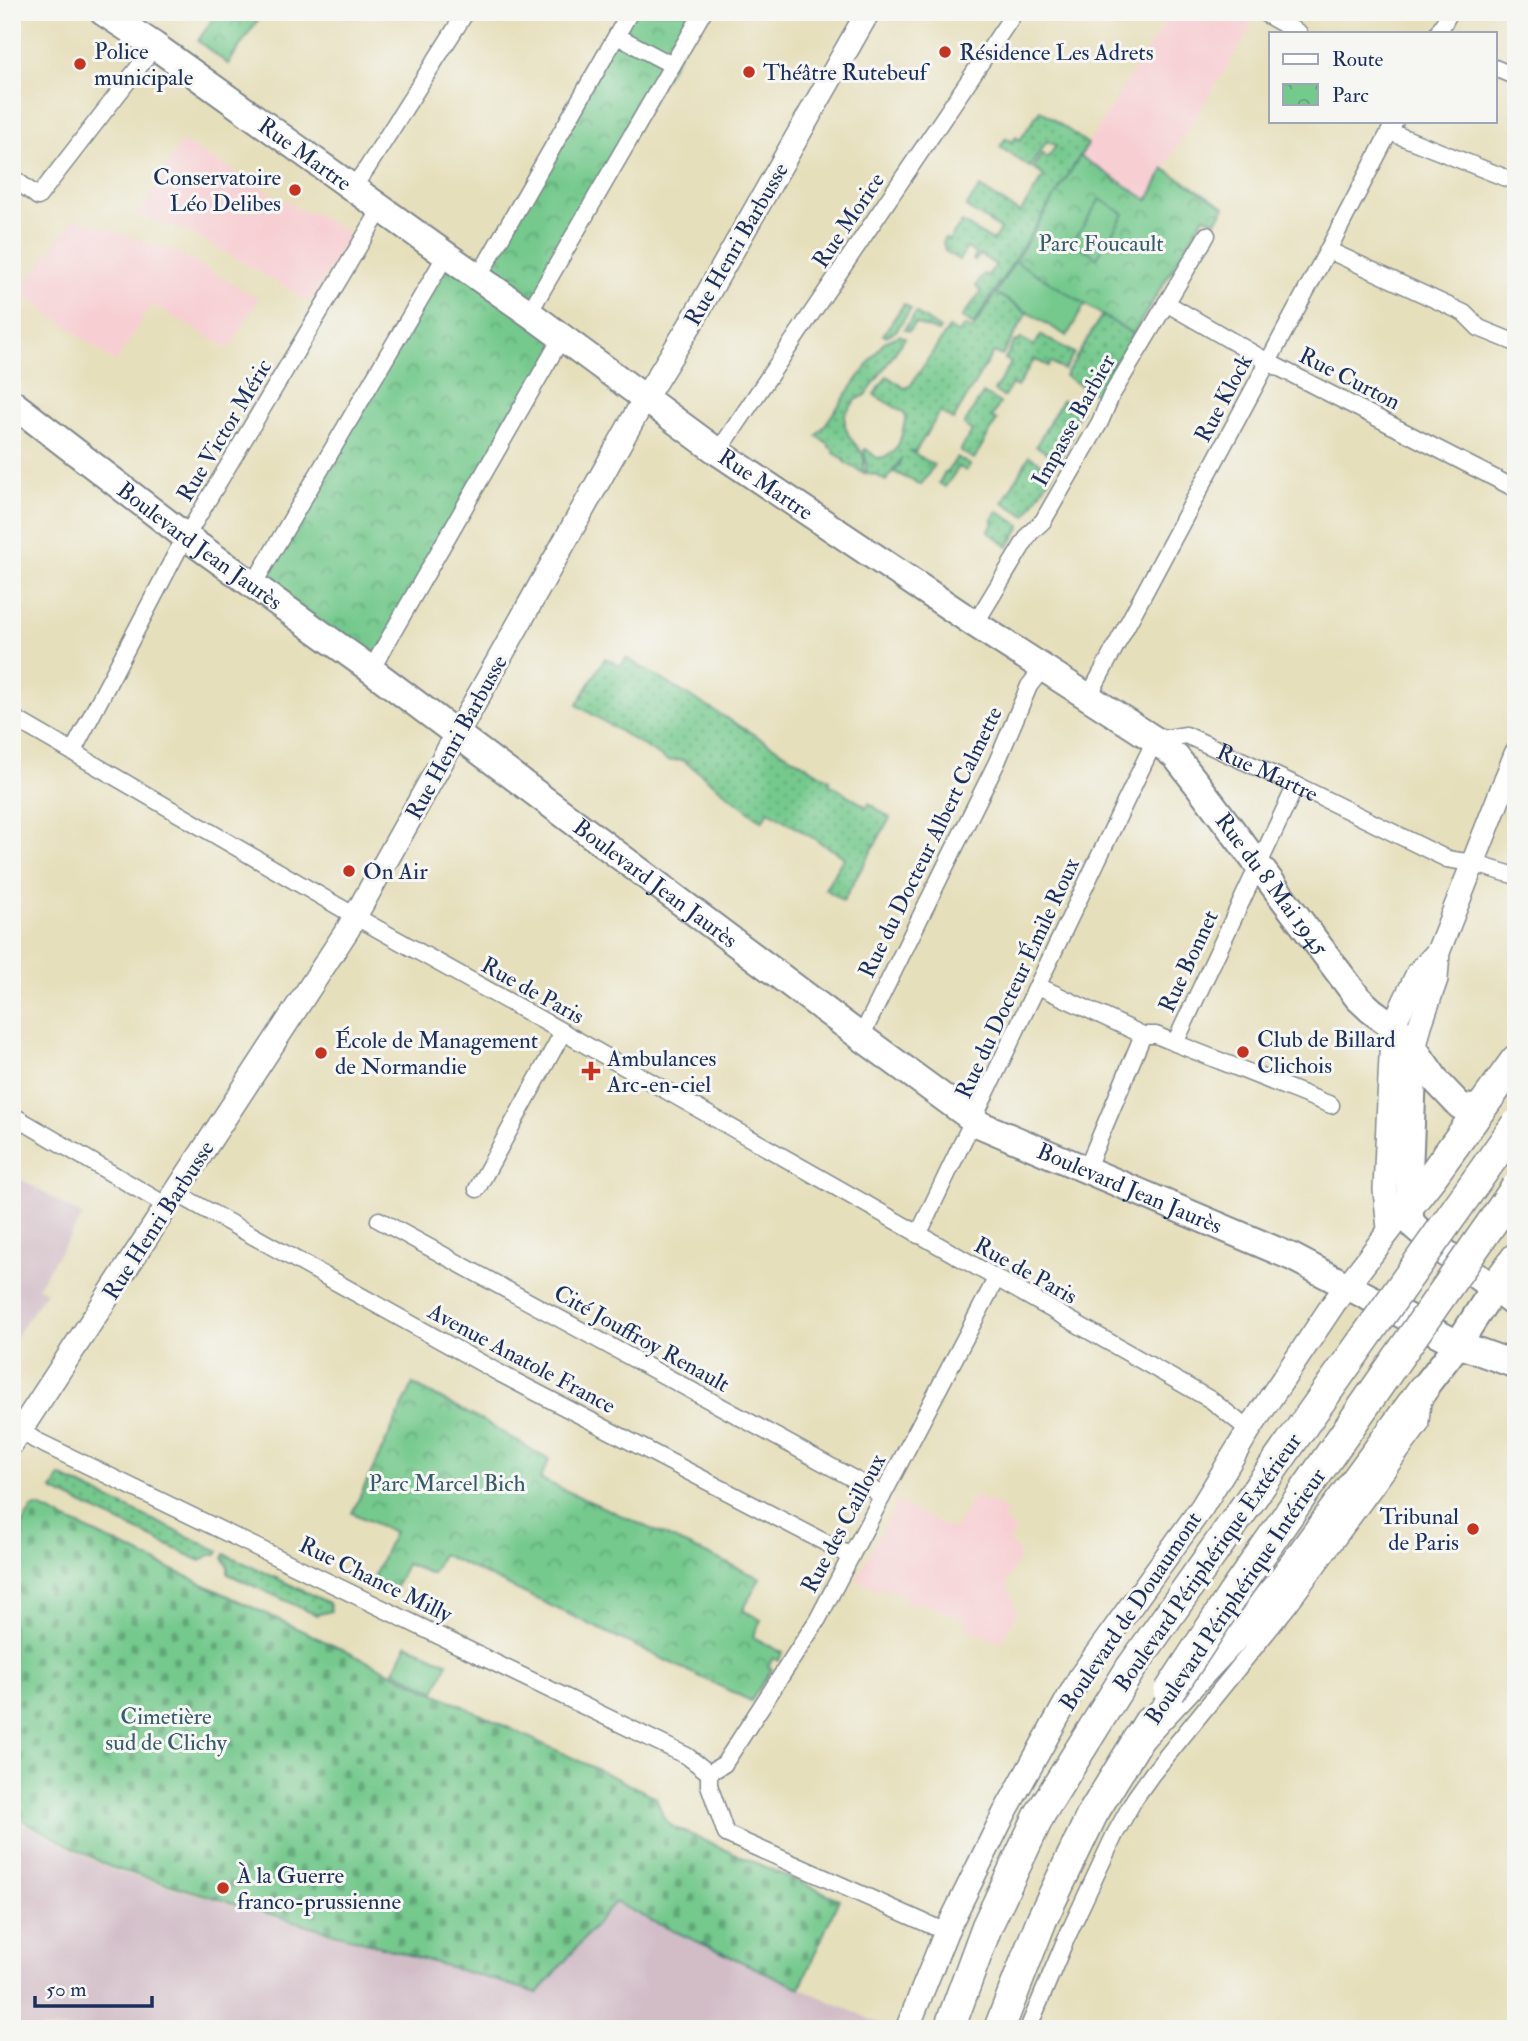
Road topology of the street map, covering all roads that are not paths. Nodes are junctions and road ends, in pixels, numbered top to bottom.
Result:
1 (103, 12) edge
2 (466, 12) edge
3 (630, 12) edge
4 (703, 12) edge
5 (868, 12) edge
6 (1015, 12) edge
7 (1262, 12) edge
8 (1450, 12) edge
9 (1297, 32) edge
10 (1439, 32) edge
11 (617, 36) junction
12 (155, 46) junction
13 (673, 65) junction
14 (1496, 68) edge
15 (1516, 76) edge
16 (1393, 126) edge
17 (12, 177) edge
18 (1516, 182) edge
19 (352, 188) junction
20 (381, 209) junction
21 (1207, 235) dead end
22 (1328, 250) junction
23 (446, 255) junction
24 (478, 278) junction
25 (1166, 303) junction
26 (529, 313) junction
27 (562, 337) junction
28 (1516, 343) edge
29 (1268, 362) junction
30 (645, 398) junction
31 (12, 403) edge
32 (718, 452) junction
33 (1516, 489) edge
34 (186, 537) junction
35 (253, 585) junction
36 (975, 624) junction
37 (1043, 668) junction
38 (371, 670) junction
39 (1089, 696) junction
40 (12, 717) edge
41 (458, 735) junction
42 (1155, 740) junction
43 (72, 751) junction
44 (1516, 754) edge
45 (1296, 785) junction
46 (1258, 863) junction
47 (1472, 863) junction
48 (1516, 876) edge
49 (355, 916) junction
50 (1438, 952) junction
51 (1038, 986) junction
52 (1393, 1027) junction
53 (563, 1032) junction
54 (1143, 1035) junction
55 (861, 1037) junction
56 (1175, 1043) junction
57 (1414, 1050) junction
58 (1516, 1060) edge
59 (1331, 1105) dead end
60 (1482, 1107) junction
61 (12, 1115) edge
62 (974, 1120) junction
63 (1516, 1125) edge
64 (1086, 1170) junction
65 (1516, 1188) edge
66 (477, 1189) dead end
67 (171, 1200) junction
68 (1409, 1204) junction
69 (379, 1220) dead end
70 (1389, 1229) junction
71 (918, 1235) junction
72 (1516, 1258) edge
73 (996, 1279) junction
74 (1346, 1286) junction
75 (1505, 1297) edge
76 (1458, 1344) junction
77 (1516, 1365) edge
78 (1423, 1389) junction
79 (1249, 1430) junction
80 (16, 1437) edge
81 (883, 1497) junction
82 (851, 1556) junction
83 (1138, 1739) junction
84 (709, 1773) junction
85 (946, 1932) junction
86 (907, 2029) edge
87 (949, 2029) edge
88 (999, 2029) edge
89 (1028, 2029) edge

1 - 12 main road, Rue Martre
2 - 19 street
3 - 11 street
4 - 13 street
5 - 30 main road, Rue Henri Barbusse
6 - 32 street, Rue Morice
7 - 9 street
8 - 10 street
11 - 13 street
11 - 24 street
12 - 17 street
12 - 19 main road, Rue Martre
13 - 26 street
14 - 15 street
16 - 18 street
16 - 22 street, Rue Klock
19 - 20 main road, Rue Martre
20 - 23 main road, Rue Martre
20 - 34 street, Rue Victor Méric
21 - 25 street, Impasse Barbier
22 - 28 street
22 - 29 street, Rue Klock
23 - 24 main road, Rue Martre
23 - 35 street
24 - 26 main road, Rue Martre
25 - 29 street, Rue Curton
25 - 36 street, Impasse Barbier
26 - 27 main road, Rue Martre
27 - 30 main road, Rue Martre
27 - 38 street
29 - 33 street, Rue Curton
29 - 39 street, Rue Klock
30 - 32 main road, Rue Martre
30 - 41 main road, Rue Henri Barbusse
31 - 34 main road, Boulevard Jean Jaurès
32 - 36 main road, Rue Martre
34 - 35 main road, Boulevard Jean Jaurès
34 - 43 street, Rue Victor Méric
35 - 38 main road, Boulevard Jean Jaurès
36 - 37 main road, Rue Martre
37 - 39 main road, Rue Martre
37 - 55 street, Rue du Docteur Albert Calmette
38 - 41 main road, Boulevard Jean Jaurès
39 - 42 main road, Rue Martre
40 - 43 street, Rue de Paris
41 - 49 main road, Rue Henri Barbusse
41 - 55 main road, Boulevard Jean Jaurès
42 - 45 street, Rue Martre
42 - 46 main road, Rue du 8 Mai 1945
42 - 51 street, Rue du Docteur Émile Roux
43 - 49 street, Rue de Paris
44 - 47 main road
45 - 46 street, Rue Bonnet
45 - 47 street, Rue Martre
46 - 52 main road, Rue du 8 Mai 1945
46 - 56 street, Rue Bonnet
47 - 48 street, Rue Martre
47 - 50 main road
49 - 53 street, Rue de Paris
49 - 67 main road, Rue Henri Barbusse
50 - 52 main road
50 - 57 main road
51 - 54 street, Rue Bonnet
51 - 62 street, Rue du Docteur Émile Roux
52 - 57 main road, Rue du 8 Mai 1945
52 - 70 main road
53 - 66 street
53 - 71 street, Rue de Paris
54 - 56 street, Rue Bonnet
54 - 64 street
55 - 62 main road, Boulevard Jean Jaurès
56 - 59 street, Rue Bonnet
57 - 60 main road, Rue du 8 Mai 1945
57 - 68 main road
58 - 60 highway
60 - 68 highway
61 - 67 street, Avenue Anatole France
62 - 64 main road, Boulevard Jean Jaurès
62 - 71 street, Rue du Docteur Émile Roux
63 - 87 highway, Boulevard Périphérique Extérieur, bridge
64 - 74 main road, Boulevard Jean Jaurès
65 - 83 highway, Boulevard Périphérique Intérieur, bridge
67 - 80 main road, Rue Henri Barbusse
67 - 82 street, Avenue Anatole France
68 - 70 main road, Boulevard de Douaumont
68 - 75 main road
69 - 81 street, Cité Jouffroy Renault
70 - 74 main road, Boulevard de Douaumont
71 - 73 street, Rue de Paris
72 - 75 highway
73 - 79 street, Rue de Paris
73 - 81 street, Rue des Cailloux
74 - 76 main road, Boulevard Jean Jaurès
74 - 79 main road, Boulevard de Douaumont
75 - 76 main road
76 - 77 main road, Boulevard Jean Jaurès
76 - 78 main road
78 - 83 highway
78 - 89 street
79 - 85 main road, Boulevard de Douaumont
80 - 84 street, Rue Chance Milly
81 - 82 street, Rue des Cailloux
82 - 84 street, Rue des Cailloux
83 - 88 highway, Boulevard Périphérique Intérieur
84 - 85 street
85 - 86 main road, Boulevard de Douaumont

